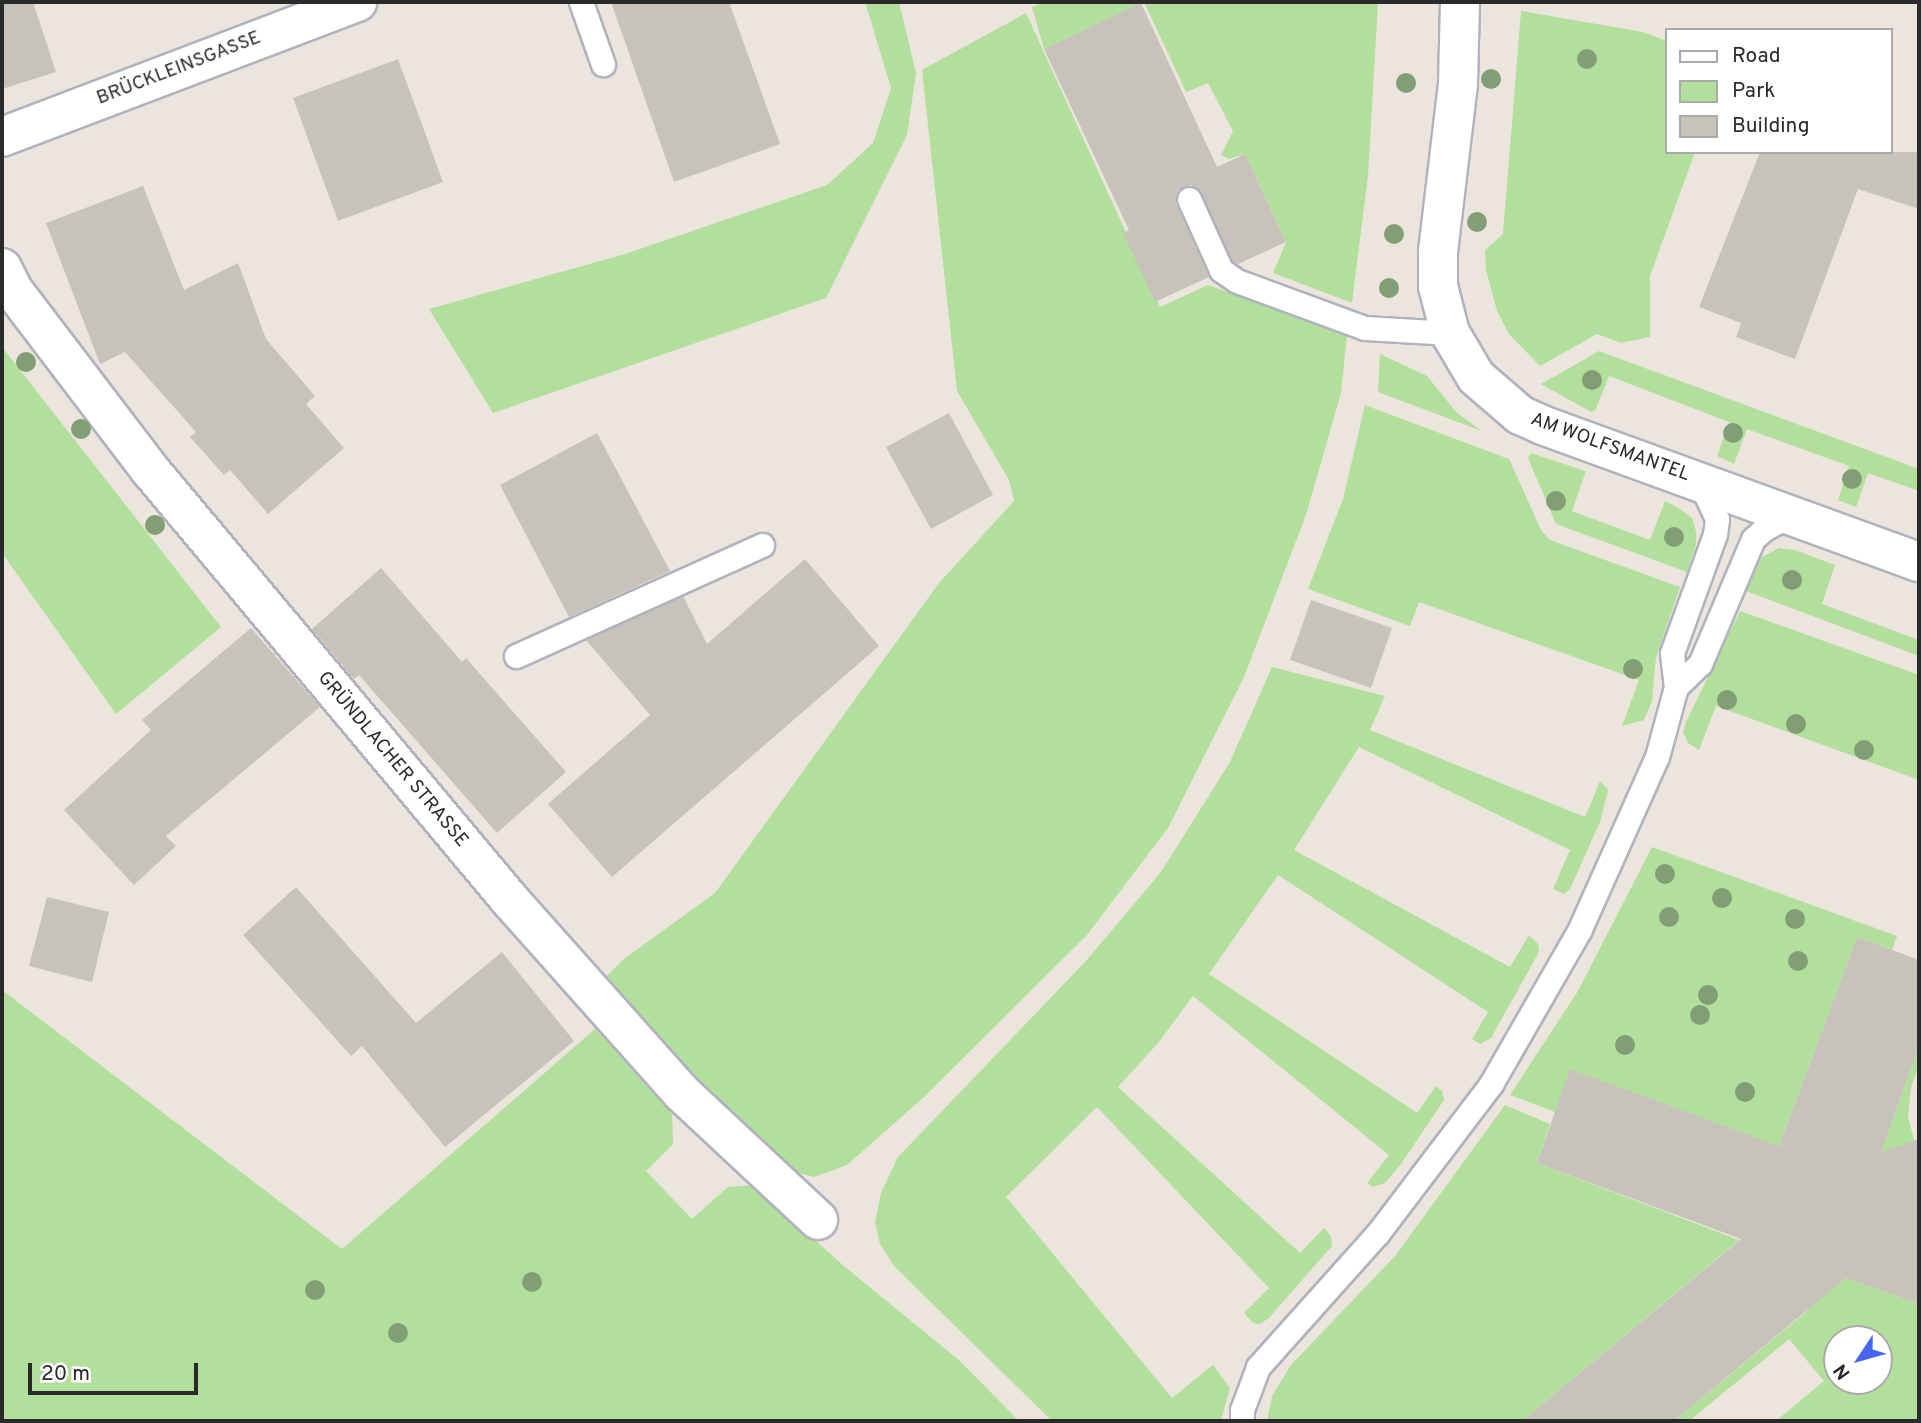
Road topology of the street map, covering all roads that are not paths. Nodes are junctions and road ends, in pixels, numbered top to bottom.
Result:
1 (357, 2) edge
2 (581, 2) edge
3 (1460, 2) edge
4 (603, 64) dead end
5 (2, 137) edge
6 (1189, 199) dead end
7 (2, 268) edge
8 (1450, 333) junction
9 (1700, 482) junction
10 (1790, 515) junction
11 (762, 545) dead end
12 (1919, 562) edge
13 (516, 656) dead end
14 (1676, 687) junction
15 (818, 1220) dead end
16 (1242, 1421) edge

1 - 5 street, BRÜCKLEINSGASSE
2 - 4 lane
3 - 8 street, AM WOLFSMANTEL
6 - 8 lane
7 - 15 street, GRÜNDLACHER STRASSE
8 - 9 street, AM WOLFSMANTEL
9 - 10 street, AM WOLFSMANTEL
9 - 14 lane
10 - 12 street, AM WOLFSMANTEL
10 - 14 lane
11 - 13 lane
14 - 16 lane

